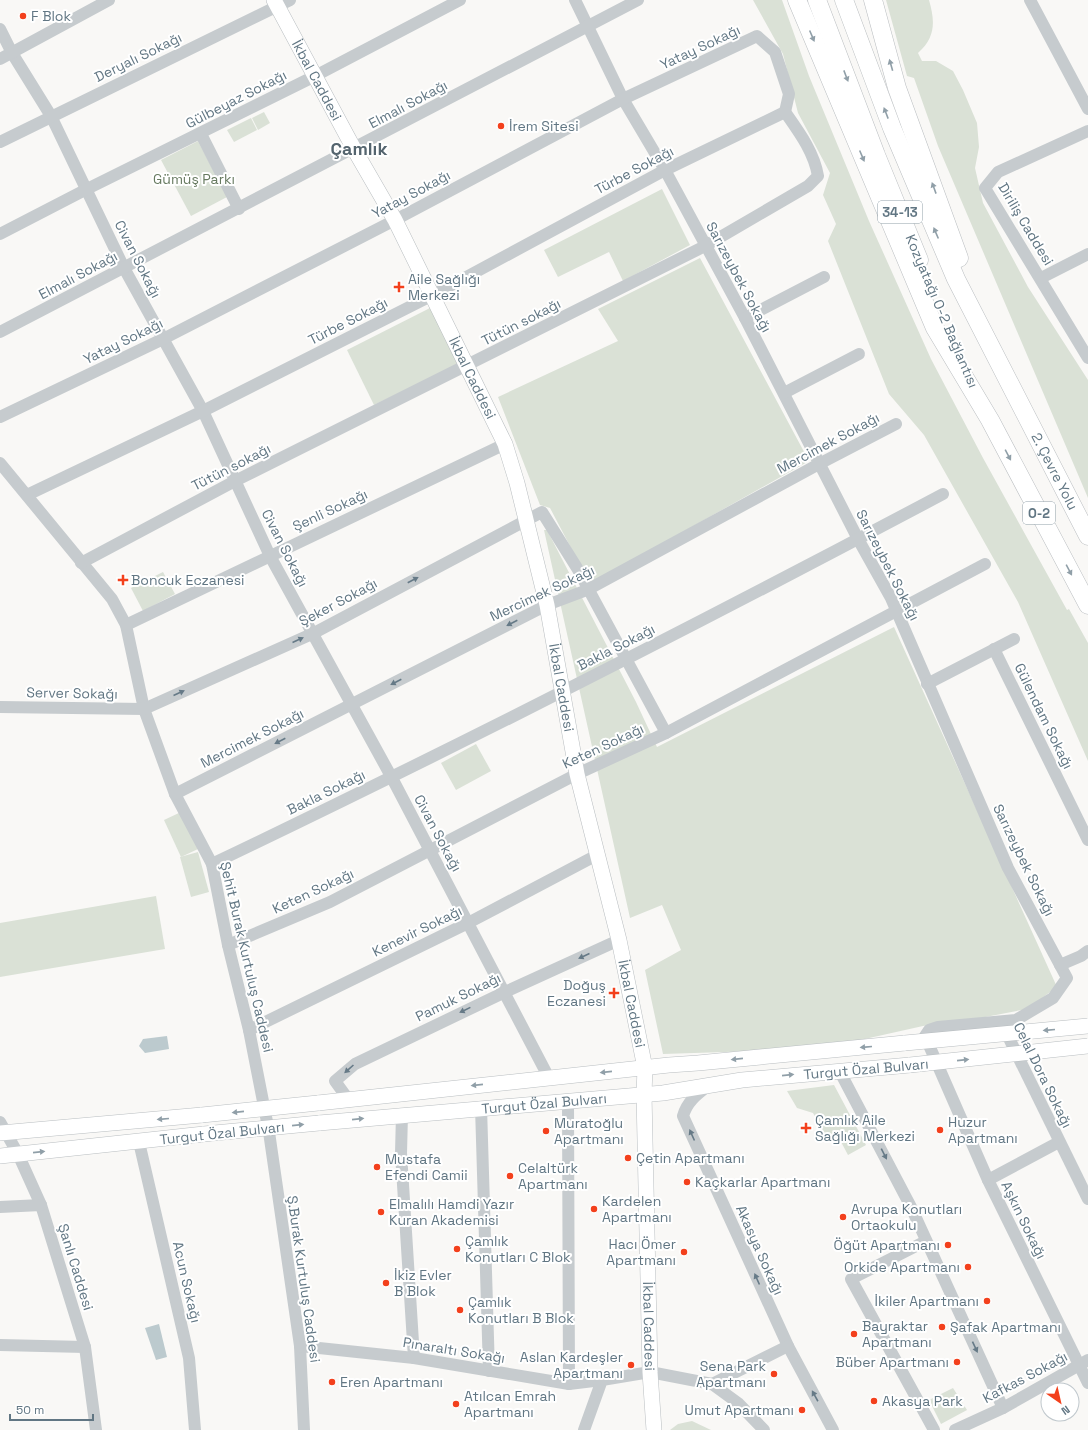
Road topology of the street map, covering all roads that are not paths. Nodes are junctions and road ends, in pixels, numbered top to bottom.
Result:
1 (109, 0) edge
2 (460, 0) edge
3 (575, 0) edge
4 (638, 0) edge
5 (797, 0) edge
6 (817, 0) edge
7 (844, 0) edge
8 (873, 0) edge
9 (1030, 0) edge
10 (280, 2) edge
11 (588, 26) junction
12 (0, 28) edge
13 (12, 53) junction
14 (0, 59) edge
15 (315, 76) junction
16 (623, 99) junction
17 (1088, 109) edge
18 (785, 112) junction
19 (51, 116) junction
20 (1088, 130) edge
21 (201, 134) junction
22 (0, 142) edge
23 (354, 149) junction
24 (665, 170) junction
25 (87, 188) junction
26 (238, 209) junction
27 (395, 220) junction
28 (0, 234) edge
29 (705, 246) junction
30 (1088, 254) edge
31 (124, 268) junction
32 (824, 277) dead end
33 (1041, 278) junction
34 (433, 295) junction
35 (745, 318) junction
36 (0, 332) edge
37 (163, 339) junction
38 (859, 354) dead end
39 (1088, 358) edge
40 (466, 366) junction
41 (784, 393) junction
42 (1021, 406) junction
43 (203, 411) junction
44 (0, 417) edge
45 (990, 420) junction
46 (896, 424) dead end
47 (505, 444) junction
48 (0, 463) edge
49 (819, 464) junction
50 (236, 481) junction
51 (943, 494) dead end
52 (27, 495) junction
53 (525, 520) junction
54 (1088, 536) edge
55 (858, 539) junction
56 (270, 556) junction
57 (81, 563) junction
58 (985, 564) dead end
59 (588, 590) junction
60 (547, 605) junction
61 (1088, 605) edge
62 (897, 612) junction
63 (126, 625) junction
64 (314, 633) junction
65 (1014, 639) dead end
66 (994, 649) junction
67 (626, 659) junction
68 (927, 684) junction
69 (562, 691) junction
70 (351, 704) junction
71 (0, 707) edge
72 (144, 709) junction
73 (666, 733) junction
74 (578, 774) junction
75 (392, 778) junction
76 (175, 794) junction
77 (1088, 840) edge
78 (430, 850) junction
79 (597, 855) junction
80 (212, 864) junction
81 (468, 922) junction
82 (619, 940) junction
83 (228, 945) junction
84 (1088, 951) edge
85 (1060, 965) junction
86 (505, 992) junction
87 (1001, 1022) junction
88 (1088, 1026) edge
89 (249, 1030) junction
90 (1088, 1046) edge
91 (645, 1068) junction
92 (938, 1068) joint
93 (839, 1070) junction
94 (549, 1078) junction
95 (708, 1086) junction
96 (644, 1094) junction
97 (348, 1099) junction
98 (568, 1101) junction
99 (481, 1107) junction
100 (402, 1114) junction
101 (2, 1129) edge
102 (269, 1132) joint
103 (140, 1142) junction
104 (1059, 1142) junction
105 (18, 1154) junction
106 (0, 1156) edge
107 (988, 1180) junction
108 (1088, 1199) edge
109 (41, 1205) junction
110 (0, 1207) edge
111 (926, 1241) junction
112 (0, 1345) edge
113 (300, 1346) junction
114 (788, 1346) junction
115 (85, 1347) junction
116 (414, 1358) junction
117 (1083, 1363) edge
118 (489, 1371) junction
119 (650, 1372) junction
120 (602, 1380) junction
121 (1088, 1383) edge
122 (569, 1384) junction
123 (712, 1384) junction
124 (1002, 1408) junction
125 (96, 1430) edge
126 (195, 1430) edge
127 (304, 1430) edge
128 (584, 1430) edge
129 (654, 1430) edge
130 (764, 1430) edge
131 (833, 1430) edge
132 (934, 1430) edge
133 (955, 1430) edge

1 - 13 street
2 - 15 street, Gülbeyaz Sokağı
3 - 11 street, Sarızeybek Sokağı
4 - 11 street, Elmalı Sokağı
5 -> 45 highway
6 -> 45 highway, Kozyatağı O-2 Bağlantısı / 34-13
42 -> 7 highway, Kozyatağı O-2 Bağlantısı / 34-13
42 -> 8 highway
9 - 17 street
10 - 15 main road, İkbal Caddesi
10 - 19 street, Deryalı Sokağı
11 - 16 street, Sarızeybek Sokağı
11 - 23 street, Elmalı Sokağı
12 - 13 street, Civan Sokağı
13 - 14 street
13 - 19 street, Civan Sokağı
15 - 21 street, Gülbeyaz Sokağı
15 - 23 main road, İkbal Caddesi
16 - 18 street, Yatay Sokağı
16 - 24 street, Sarızeybek Sokağı
16 - 27 street, Yatay Sokağı
18 - 24 street, Türbe Sokağı
18 - 29 street, Tütün sokağı
19 - 22 street, Deryalı Sokağı
19 - 25 street, Civan Sokağı
20 - 33 street, Diriliş Caddesi
21 - 25 street, Gülbeyaz Sokağı
21 - 26 street
23 - 26 street, Elmalı Sokağı
23 - 27 main road, İkbal Caddesi
24 - 29 street, Sarızeybek Sokağı
24 - 34 street, Türbe Sokağı
25 - 28 street, Gülbeyaz Sokağı
25 - 31 street, Civan Sokağı
26 - 31 street, Elmalı Sokağı
27 - 34 main road, İkbal Caddesi
27 - 37 street, Yatay Sokağı
29 - 35 street, Sarızeybek Sokağı
29 - 40 street, Tütün sokağı
30 - 33 street
31 - 36 street, Elmalı Sokağı
31 - 37 street, Civan Sokağı
32 - 35 street
33 - 39 street, Diriliş Caddesi
34 - 40 main road, İkbal Caddesi
34 - 43 street, Türbe Sokağı
35 - 41 street, Sarızeybek Sokağı
37 - 43 street, Civan Sokağı
37 - 44 street, Yatay Sokağı
38 - 41 street
40 - 47 main road, İkbal Caddesi
40 - 50 street, Tütün sokağı
41 - 49 street, Sarızeybek Sokağı
42 - 54 highway, 2. Çevre Yolu / O-2
43 - 50 street, Civan Sokağı
43 - 52 street, Türbe Sokağı
45 -> 61 highway, O-2
46 - 49 street, Mercimek Sokağı
47 - 53 main road, İkbal Caddesi
47 - 56 street, Şenli Sokağı
48 - 52 street, Şehit Burak Kurtuluş Caddesi
49 - 55 street, Sarızeybek Sokağı
49 - 59 street, Mercimek Sokağı
50 - 56 street, Civan Sokağı
50 - 57 street, Tütün sokağı
51 - 55 street, Bakla Sokağı
52 - 57 street, Şehit Burak Kurtuluş Caddesi
53 - 59 street, Şeker Sokağı
53 - 60 main road, İkbal Caddesi
64 -> 53 street, Şeker Sokağı
55 - 62 street, Sarızeybek Sokağı
55 - 67 street, Bakla Sokağı
56 - 63 street, Şenli Sokağı
56 - 64 street, Civan Sokağı
57 - 63 street, Şehit Burak Kurtuluş Caddesi
58 - 62 street, Keten Sokağı
59 - 60 street, Mercimek Sokağı
59 - 67 street
60 - 69 main road, İkbal Caddesi
60 -> 70 street, Mercimek Sokağı
62 - 68 street, Sarızeybek Sokağı
62 - 73 street, Keten Sokağı
63 - 72 street, Şehit Burak Kurtuluş Caddesi
64 - 70 street, Civan Sokağı
72 -> 64 street, Şeker Sokağı
65 - 66 street
66 - 68 street
66 - 77 street, Gülendam Sokağı
67 - 69 street, Bakla Sokağı
67 - 73 street
68 - 85 street, Sarızeybek Sokağı
69 - 74 main road, İkbal Caddesi
69 - 75 street, Bakla Sokağı
70 - 75 street, Civan Sokağı
70 -> 76 street, Mercimek Sokağı
71 - 72 street, Server Sokağı
72 - 76 street, Şehit Burak Kurtuluş Caddesi
73 - 74 street, Keten Sokağı
74 - 78 street, Keten Sokağı
74 - 79 main road, İkbal Caddesi
75 - 78 street, Civan Sokağı
75 - 80 street, Bakla Sokağı
76 - 80 street, Şehit Burak Kurtuluş Caddesi
78 - 81 street, Civan Sokağı
78 - 83 street, Keten Sokağı
79 - 81 street, Kenevir Sokağı
79 - 82 main road, İkbal Caddesi
80 - 83 street, Şehit Burak Kurtuluş Caddesi
81 - 86 street, Civan Sokağı
81 - 89 street, Kenevir Sokağı
82 -> 86 street, Pamuk Sokağı
82 - 91 main road, İkbal Caddesi
83 - 89 street, Şehit Burak Kurtuluş Caddesi
84 - 85 street
85 - 87 street, Sarızeybek Sokağı
86 - 94 street, Civan Sokağı
86 -> 97 street, Pamuk Sokağı
87 - 92 street, Sarızeybek Sokağı
87 - 104 street, Celal Dora Sokağı
88 -> 91 main road, Turgut Özal Bulvarı, bridge
89 - 102 street, Şehit Burak Kurtuluş Caddesi
93 -> 90 main road, Turgut Özal Bulvarı, bridge
91 -> 94 main road, Turgut Özal Bulvarı
91 - 96 main road, İkbal Caddesi
92 - 107 street, Aşkın Sokağı
95 -> 93 main road, Turgut Özal Bulvarı
93 -> 111 street
94 -> 97 main road, Turgut Özal Bulvarı
95 - 96 main road, Turgut Özal Bulvarı
114 -> 95 street, Akasya Sokağı
96 - 98 main road, Turgut Özal Bulvarı
96 - 119 main road, İkbal Caddesi
97 -> 101 main road, Turgut Özal Bulvarı, bridge
98 - 99 main road, Turgut Özal Bulvarı
98 - 122 street
99 - 100 main road, Turgut Özal Bulvarı
99 - 118 street
103 -> 100 main road, Turgut Özal Bulvarı, bridge
100 - 116 street
101 - 105 street, Şanlı Caddesi
102 - 113 street, Ş.Burak Kurtuluş Caddesi
105 -> 103 main road, Turgut Özal Bulvarı
103 - 126 street, Acun Sokağı
104 - 107 street, Celal Dora Sokağı
104 - 108 street, Celal Dora Sokağı
105 - 106 main road, Turgut Özal Bulvarı
105 - 109 street, Şanlı Caddesi
107 - 117 street, Aşkın Sokağı
109 - 110 street
109 - 115 street, Şanlı Caddesi
111 -> 124 street
111 - 132 street
112 - 115 street
113 - 116 street, Pınaraltı Sokağı
113 - 127 street, Ş.Burak Kurtuluş Caddesi
114 - 123 street
131 -> 114 street, Akasya Sokağı
115 - 125 street, Şanlı Caddesi
116 - 118 street, Pınaraltı Sokağı
117 - 121 street, Aşkın Sokağı
117 - 124 street, Kafkas Sokağı
118 - 122 street, Pınaraltı Sokağı
119 - 120 street, Pınaraltı Sokağı
119 - 123 street
119 - 129 main road, İkbal Caddesi
120 - 122 street, Pınaraltı Sokağı
120 - 128 street
123 - 130 street
124 - 133 street, Kafkas Sokağı

